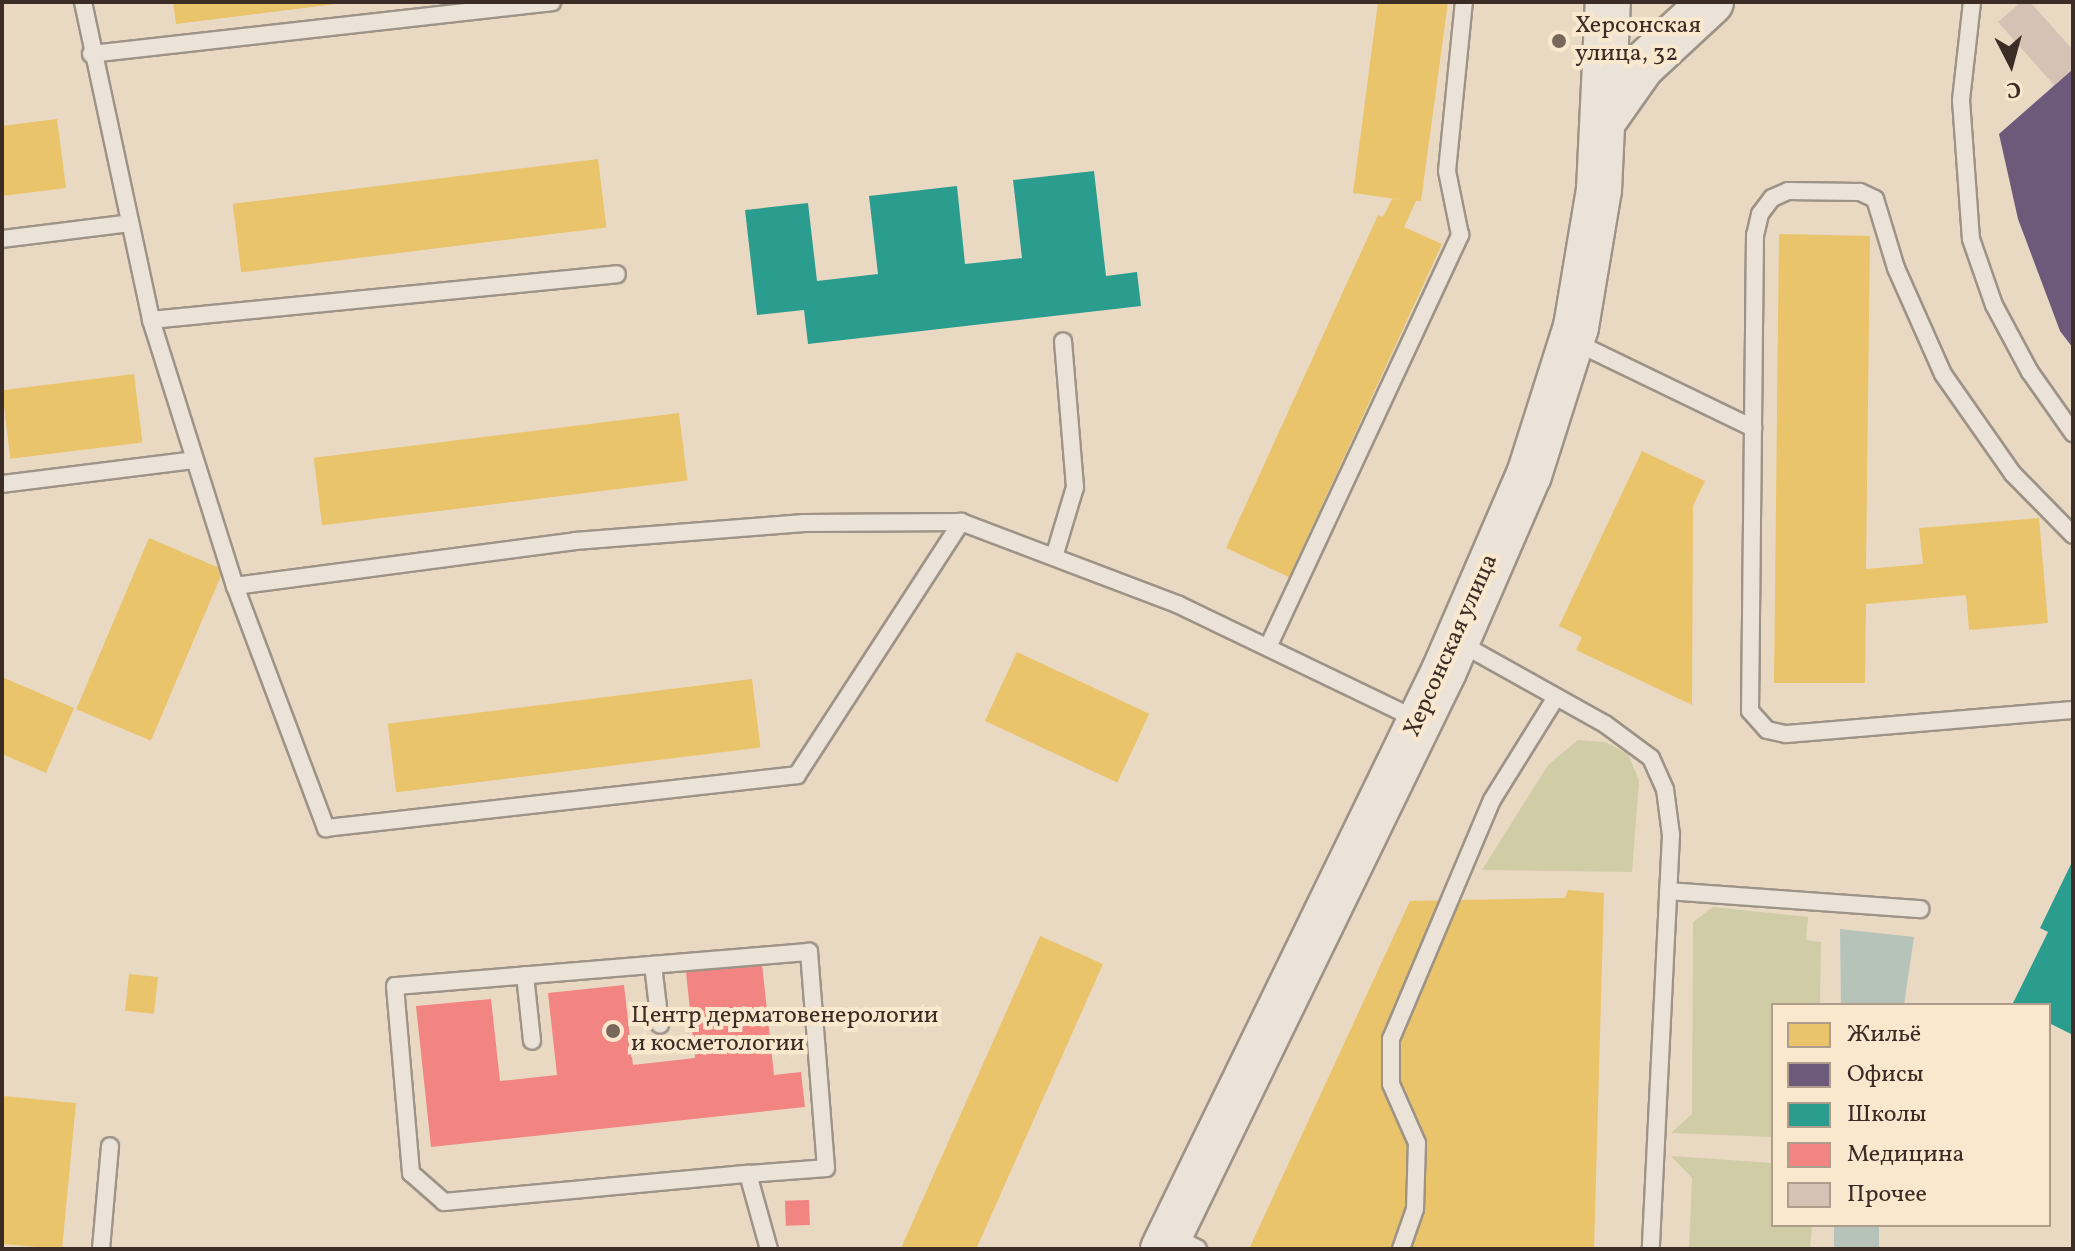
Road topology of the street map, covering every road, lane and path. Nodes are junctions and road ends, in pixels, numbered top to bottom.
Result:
1 (83, 2) edge
2 (552, 2) edge
3 (1464, 2) edge
4 (1608, 2) edge
5 (1711, 2) edge
6 (1972, 2) edge
7 (91, 54) junction
8 (1606, 117) junction
9 (130, 223) junction
10 (2, 239) edge
11 (617, 274) dead end
12 (151, 320) junction
13 (1571, 340) junction
14 (1063, 341) dead end
15 (1753, 428) junction
16 (2073, 433) edge
17 (194, 460) junction
18 (2, 484) edge
19 (961, 522) junction
20 (2073, 535) edge
21 (1054, 557) junction
22 (235, 586) junction
23 (1456, 641) junction
24 (1268, 647) junction
25 (1556, 697) junction
26 (2073, 710) edge
27 (1419, 721) junction
28 (1668, 891) junction
29 (1920, 909) dead end
30 (653, 965) junction
31 (525, 975) junction
32 (660, 1025) dead end
33 (532, 1041) dead end
34 (110, 1146) dead end
35 (748, 1174) junction
36 (1171, 1246) edge
37 (101, 1249) edge
38 (769, 1249) edge
39 (1401, 1249) edge
40 (1651, 1249) edge

1 - 7 lane
2 - 7 lane
3 - 24 lane
4 - 8 street, Херсонская улица
5 - 8 street
6 - 16 lane
7 - 9 lane
8 - 13 street, Херсонская улица
9 - 10 lane
9 - 12 lane
11 - 12 lane
12 - 17 lane
13 - 15 lane
13 - 23 street, Херсонская улица
14 - 21 lane
15 - 20 lane
15 - 26 lane
17 - 18 lane
17 - 22 lane
19 - 21 lane
19 - 22 lane
19 - 22 lane
21 - 24 lane
23 - 25 lane
23 - 27 street, Херсонская улица
24 - 27 lane
25 - 28 lane
25 - 39 lane
27 - 36 street, Херсонская улица
28 - 29 lane
28 - 40 lane
30 - 31 lane
30 - 32 lane
30 - 35 lane
31 - 33 lane
31 - 35 lane
34 - 37 lane
35 - 38 lane

